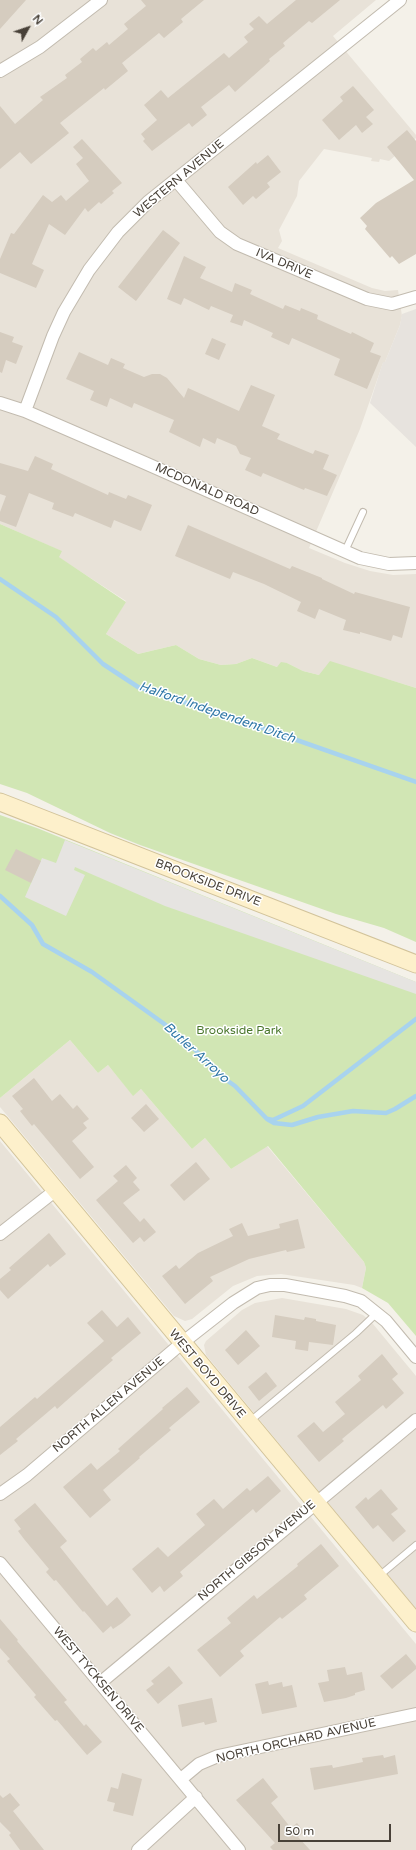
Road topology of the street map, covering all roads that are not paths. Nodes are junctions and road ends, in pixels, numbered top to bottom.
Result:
1 (101, 0) edge
2 (400, 0) edge
3 (1, 69) edge
4 (176, 180) junction
5 (416, 297) edge
6 (0, 403) edge
7 (25, 411) junction
8 (363, 512) dead end
9 (345, 551) junction
10 (416, 563) edge
11 (0, 802) edge
12 (416, 964) edge
13 (0, 1123) edge
14 (56, 1190) junction
15 (0, 1234) edge
16 (377, 1313) junction
17 (182, 1343) junction
18 (416, 1357) edge
19 (416, 1420) edge
20 (248, 1423) junction
21 (0, 1494) edge
22 (315, 1503) junction
23 (416, 1545) edge
24 (0, 1563) edge
25 (377, 1577) junction
26 (416, 1623) edge
27 (100, 1683) junction
28 (416, 1714) edge
29 (181, 1779) junction
30 (196, 1797) junction
31 (138, 1850) edge
32 (239, 1850) edge

1 - 3 street
2 - 4 street, WESTERN AVENUE
4 - 5 street, IVA DRIVE
4 - 7 street, WESTERN AVENUE
6 - 7 street, MCDONALD ROAD
7 - 9 street, MCDONALD ROAD
8 - 9 lane
9 - 10 street, MCDONALD ROAD
11 - 12 street, BROOKSIDE DRIVE
13 - 14 street, WEST BOYD DRIVE
14 - 15 street
14 - 17 street, WEST BOYD DRIVE
16 - 17 street, NORTH ALLEN AVENUE
16 - 18 street
16 - 20 lane
17 - 20 street, WEST BOYD DRIVE
17 - 21 street, NORTH ALLEN AVENUE
19 - 22 street, NORTH GIBSON AVENUE
20 - 22 street, WEST BOYD DRIVE
22 - 25 street, WEST BOYD DRIVE
22 - 27 street, NORTH GIBSON AVENUE
23 - 25 lane
24 - 27 street, WEST TYCKSEN DRIVE
25 - 26 street, WEST BOYD DRIVE
27 - 29 street, WEST TYCKSEN DRIVE
28 - 29 street, NORTH ORCHARD AVENUE
29 - 30 street, WEST TYCKSEN DRIVE
30 - 31 street
30 - 32 street, WEST TYCKSEN DRIVE

